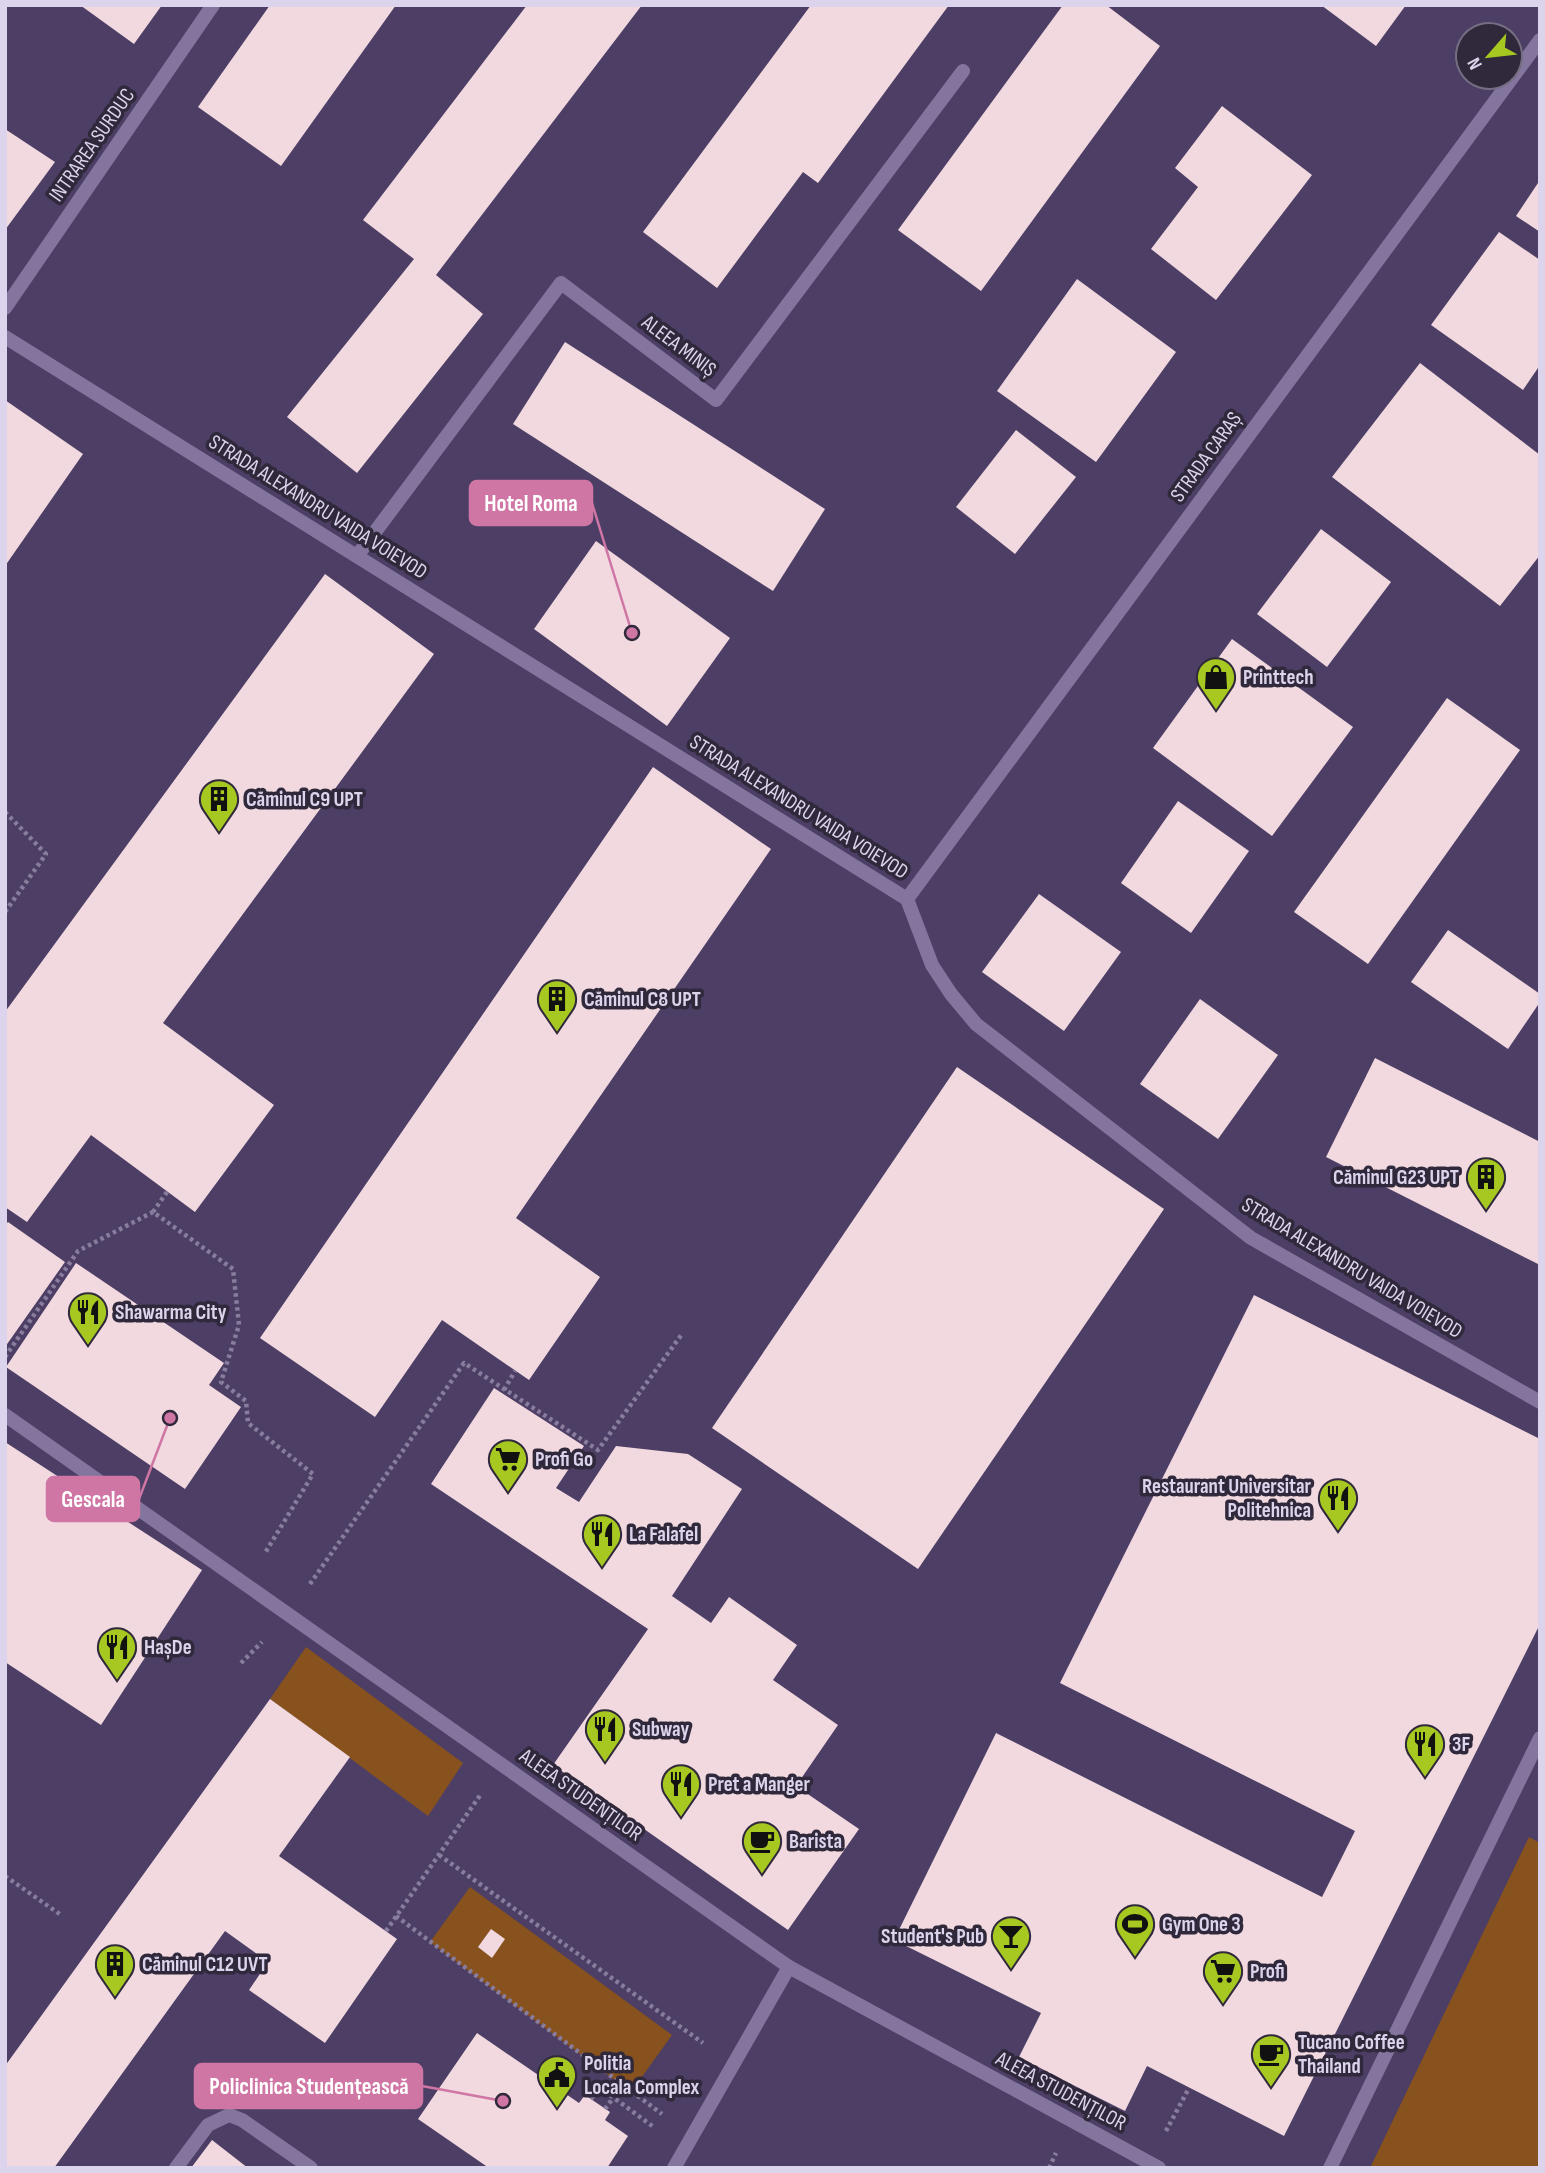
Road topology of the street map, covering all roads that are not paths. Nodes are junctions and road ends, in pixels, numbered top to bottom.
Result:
1 (213, 5) edge
2 (1540, 40) edge
3 (963, 71) dead end
4 (5, 308) edge
5 (5, 337) edge
6 (357, 556) junction
7 (907, 899) junction
8 (1540, 1402) edge
9 (5, 1415) edge
10 (1540, 1738) edge
11 (789, 1968) junction
12 (1154, 2165) edge
13 (176, 2168) edge
14 (312, 2168) edge
15 (674, 2168) edge
16 (1330, 2168) edge

1 - 4 street, INTRAREA SURDUC
2 - 7 street, STRADA CARAȘ
3 - 6 street, ALEEA MINIȘ
5 - 6 street, STRADA ALEXANDRU VAIDA VOIEVOD
6 - 7 street, STRADA ALEXANDRU VAIDA VOIEVOD
7 - 8 street, STRADA ALEXANDRU VAIDA VOIEVOD
9 - 11 street, ALEEA STUDENȚILOR
10 - 16 street
11 - 12 street, ALEEA STUDENȚILOR
11 - 15 street
13 - 14 street

